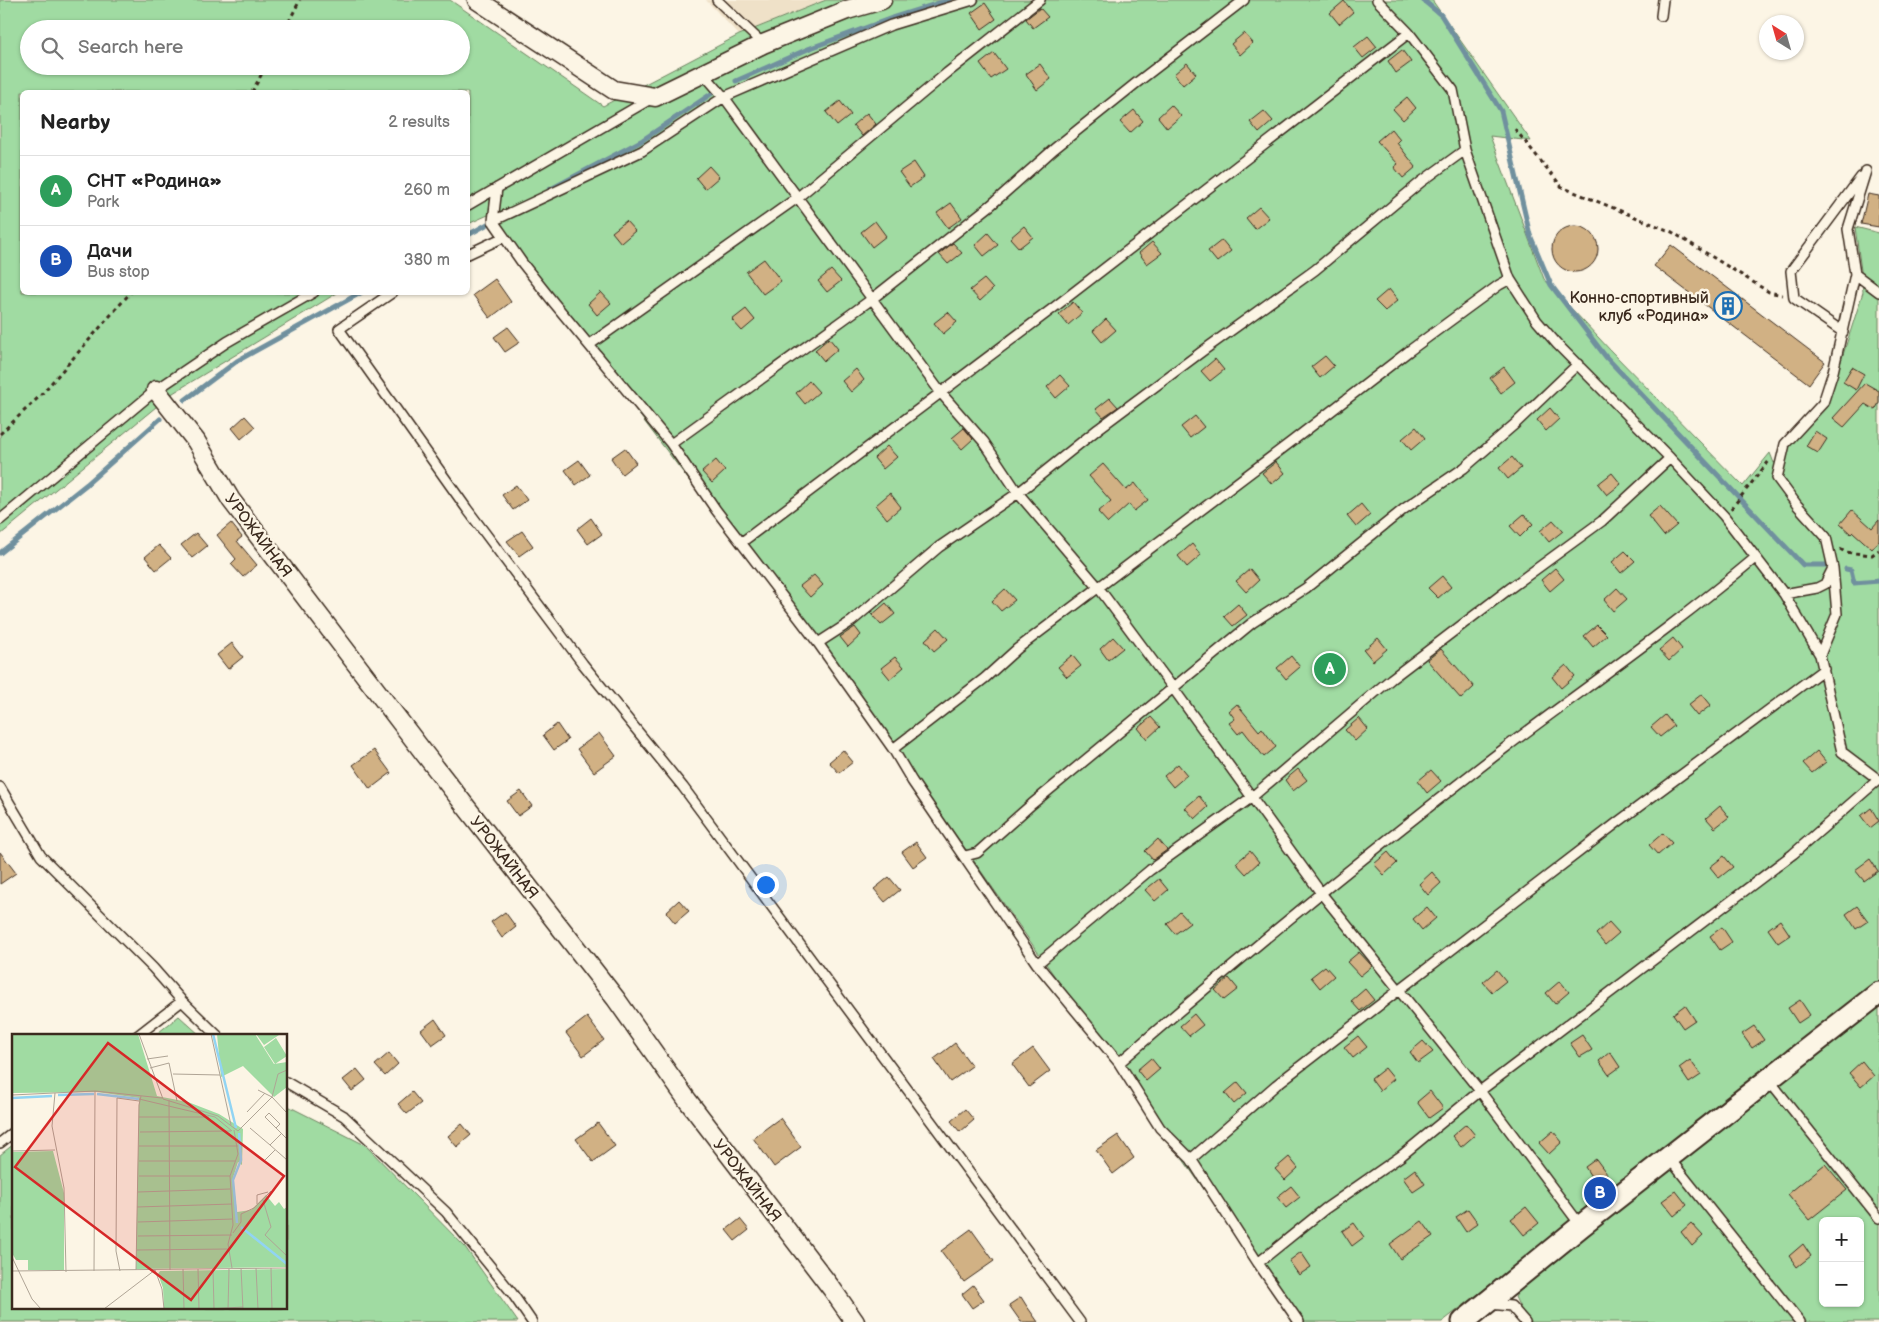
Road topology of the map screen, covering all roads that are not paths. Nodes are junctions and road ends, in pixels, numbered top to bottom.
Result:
1 (477, 0) edge
2 (717, 0) edge
3 (882, 0) edge
4 (973, 0) edge
5 (1040, 0) edge
6 (1244, 0) edge
7 (1377, 0) edge
8 (1663, 0) edge
9 (1661, 16) dead end
10 (1409, 33) junction
11 (763, 44) junction
12 (703, 73) junction
13 (655, 97) junction
14 (724, 97) junction
15 (1465, 150) junction
16 (496, 188) junction
17 (798, 198) junction
18 (470, 203) edge
19 (493, 222) junction
20 (504, 237) junction
21 (470, 253) edge
22 (1855, 274) junction
23 (1510, 279) junction
24 (1879, 292) edge
25 (309, 295) edge
26 (388, 295) edge
27 (872, 299) junction
28 (1843, 332) junction
29 (589, 345) junction
30 (1578, 364) junction
31 (156, 390) junction
32 (941, 393) junction
33 (671, 444) junction
34 (1670, 458) junction
35 (1018, 493) junction
36 (0, 520) edge
37 (742, 542) junction
38 (1755, 558) junction
39 (1834, 568) junction
40 (1098, 587) junction
41 (1784, 594) junction
42 (818, 643) junction
43 (1820, 655) junction
44 (1824, 670) junction
45 (1173, 688) junction
46 (893, 749) junction
47 (1879, 780) edge
48 (0, 787) edge
49 (1252, 797) junction
50 (965, 856) junction
51 (1320, 893) junction
52 (1037, 964) junction
53 (1399, 990) junction
54 (1874, 1000) edge
55 (182, 1001) junction
56 (141, 1034) edge
57 (216, 1034) edge
58 (1118, 1063) junction
59 (1769, 1079) junction
60 (288, 1083) edge
61 (1480, 1091) junction
62 (12, 1134) edge
63 (0, 1143) edge
64 (1668, 1158) junction
65 (1191, 1160) junction
66 (1879, 1218) edge
67 (1581, 1226) junction
68 (1258, 1263) junction
69 (1484, 1313) edge
70 (532, 1322) edge
71 (855, 1322) edge
72 (1080, 1322) edge
73 (1299, 1322) edge
74 (1463, 1322) edge
75 (1525, 1322) edge
76 (1800, 1322) edge

1 - 13 street
2 - 11 lane
3 - 11 street
4 - 14 lane
5 - 17 lane
6 - 27 lane
7 - 10 lane
8 - 9 lane
10 - 15 lane
10 - 32 lane
11 - 12 street
12 - 13 street
12 - 14 lane
13 - 16 lane
14 - 17 lane
14 - 19 lane
15 - 23 lane
15 - 35 lane
16 - 18 lane
16 - 19 lane
17 - 27 lane
17 - 29 lane
19 - 20 lane
20 - 21 lane
20 - 29 lane
22 - 24 lane
22 - 28 lane
22 - 28 lane
23 - 30 lane
23 - 40 lane
25 - 31 lane
26 - 72 lane
27 - 32 lane
27 - 33 lane
28 - 39 lane
29 - 33 lane
30 - 34 lane
30 - 45 lane
31 - 36 lane
31 - 71 street, УРОЖАЙНАЯ
32 - 35 lane
32 - 37 lane
33 - 37 lane
34 - 38 lane
34 - 49 lane
35 - 40 lane
35 - 42 lane
37 - 42 lane
38 - 41 lane
38 - 51 lane
39 - 41 lane
39 - 43 lane
40 - 45 lane
40 - 46 lane
41 - 43 lane
42 - 46 lane
43 - 44 lane
44 - 47 lane
44 - 53 lane
45 - 49 lane
45 - 50 lane
46 - 50 lane
47 - 61 lane
48 - 55 lane
49 - 51 lane
49 - 52 lane
50 - 52 lane
51 - 53 lane
51 - 58 lane
52 - 58 lane
53 - 61 lane
53 - 65 lane
54 - 59 street
55 - 56 lane
55 - 57 lane
58 - 65 lane
59 - 64 street
59 - 66 lane
60 - 70 lane
61 - 67 lane
61 - 68 lane
62 - 63 lane
64 - 67 street
64 - 76 lane
65 - 68 lane
67 - 69 street
68 - 73 lane
69 - 74 street
69 - 75 lane

